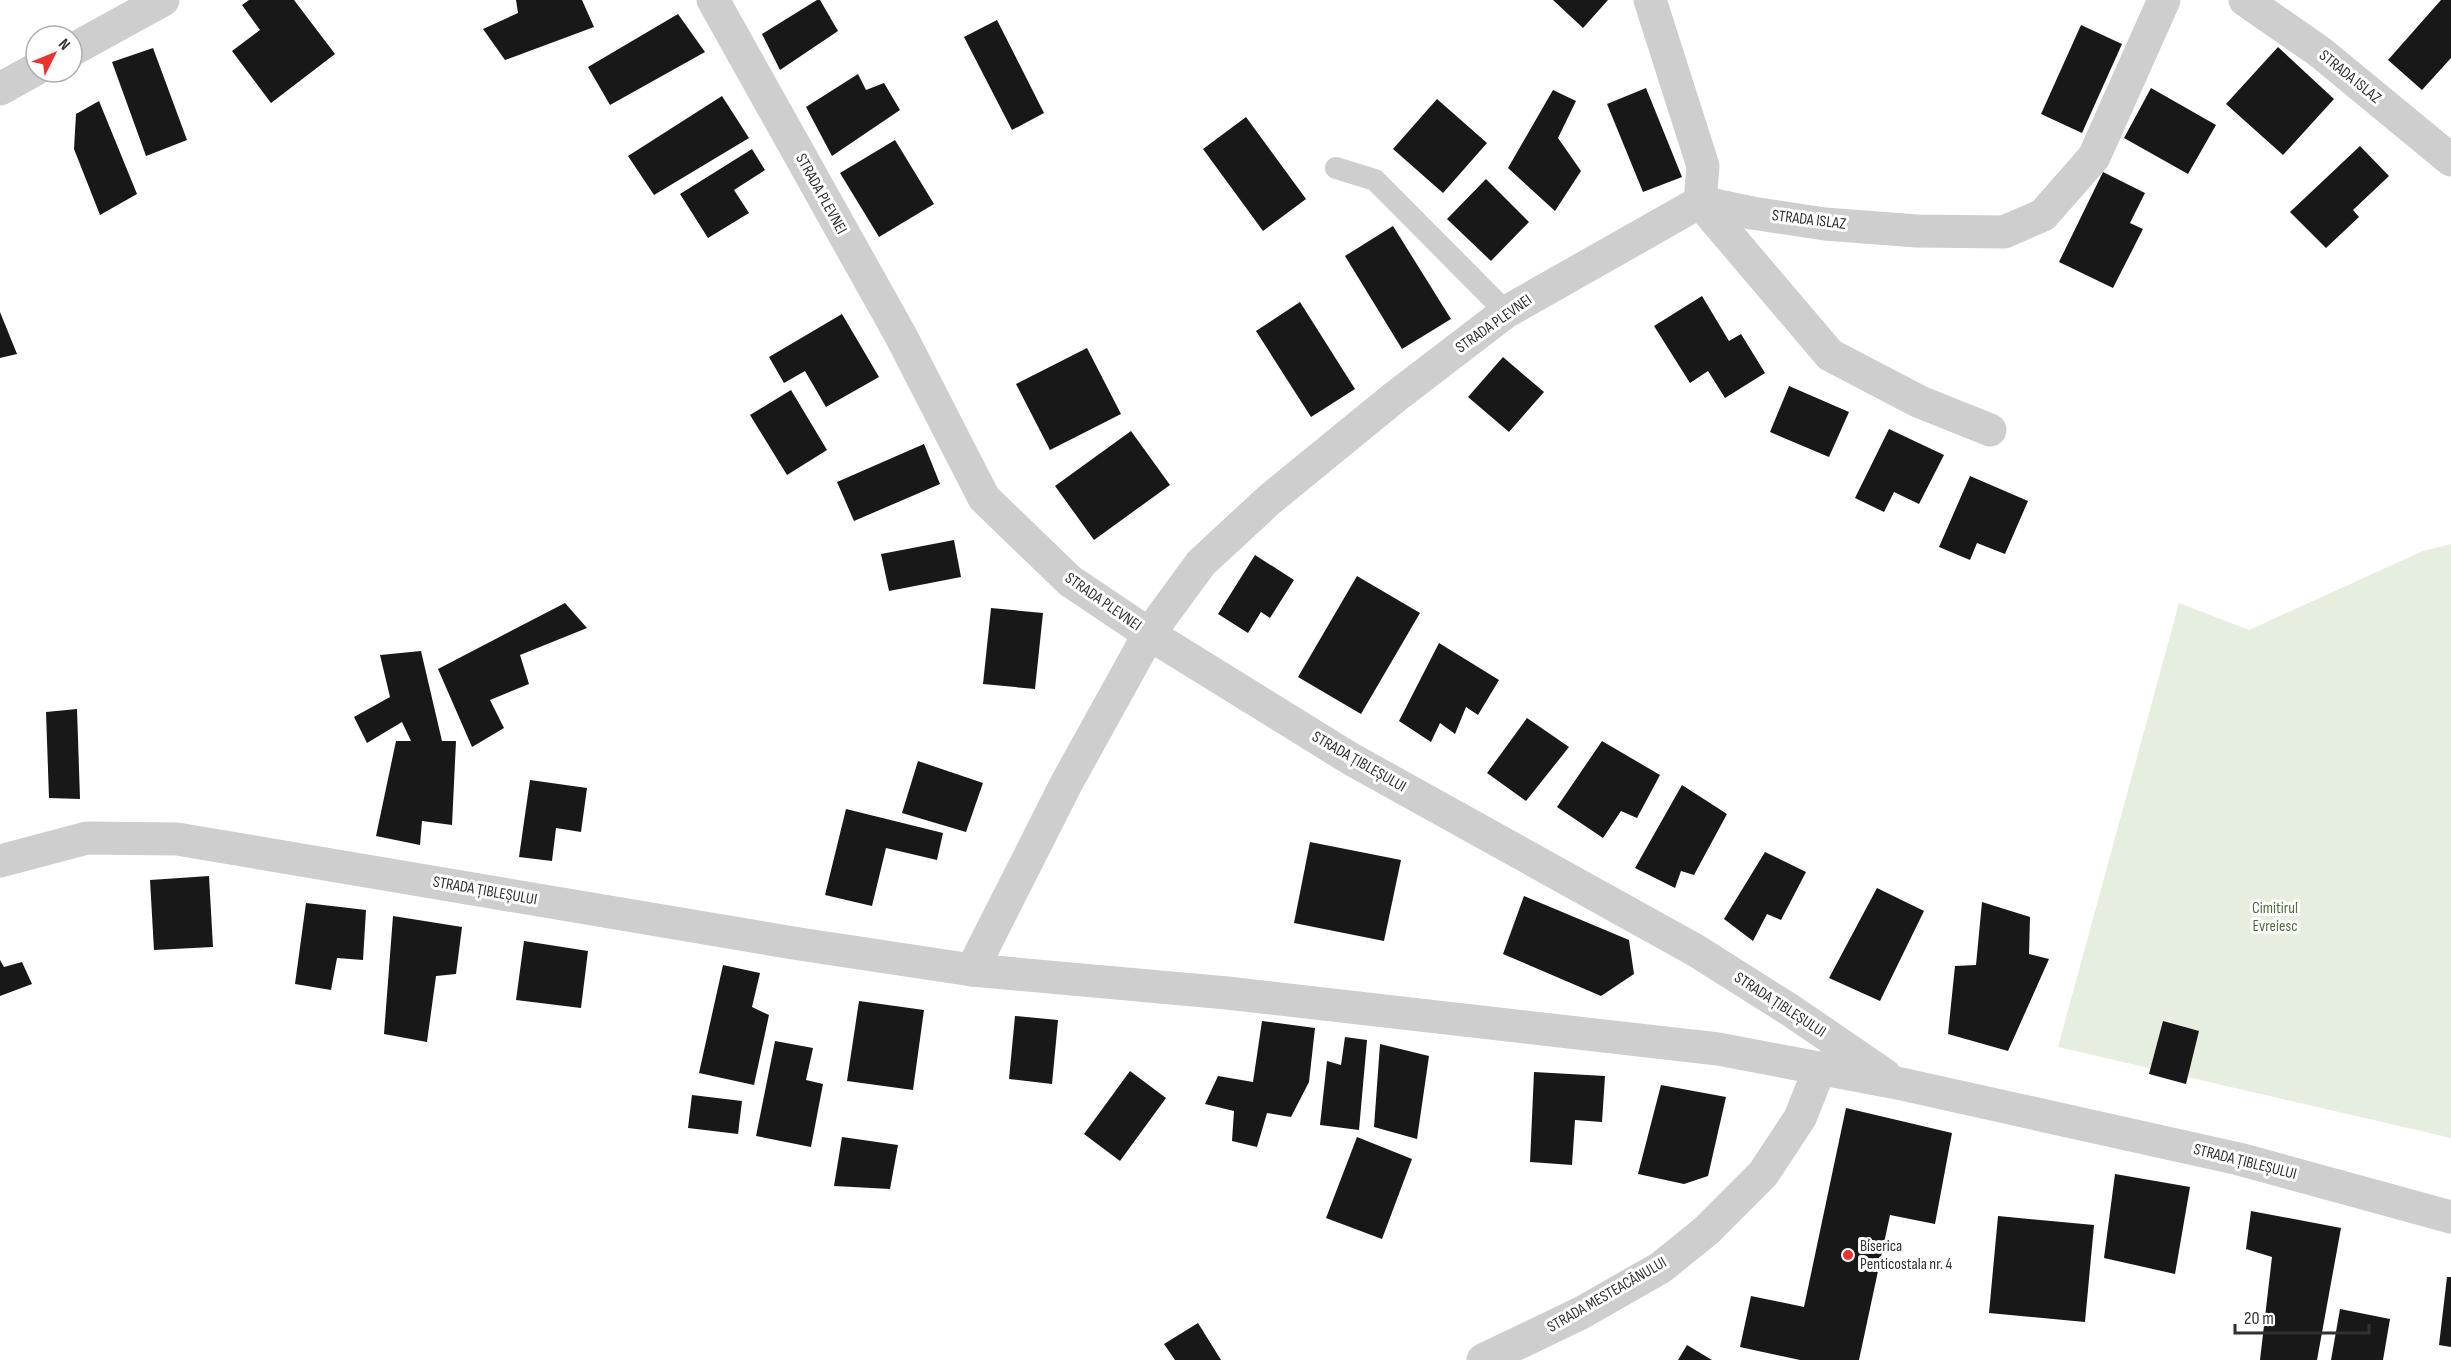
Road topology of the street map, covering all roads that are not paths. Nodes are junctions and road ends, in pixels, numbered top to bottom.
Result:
1 (163, 0) edge
2 (713, 0) edge
3 (1650, 0) edge
4 (2164, 0) edge
5 (2245, 0) edge
6 (84, 43) edge
7 (24, 76) edge
8 (0, 89) edge
9 (2451, 159) edge
10 (1336, 168) dead end
11 (1700, 202) junction
12 (1506, 312) junction
13 (1990, 430) dead end
14 (1149, 634) junction
15 (0, 861) edge
16 (972, 970) junction
17 (1820, 1068) junction
18 (1897, 1083) junction
19 (2451, 1217) edge
20 (1483, 1360) edge

1 - 6 street
2 - 14 street, STRADA PLEVNEI
3 - 11 street
4 - 11 street, STRADA ISLAZ
5 - 9 street, STRADA ISLAZ
7 - 8 street
10 - 12 lane
11 - 12 street, STRADA PLEVNEI
11 - 13 street
12 - 14 street, STRADA PLEVNEI
14 - 16 street
14 - 18 street, STRADA ȚIBLEȘULUI
15 - 16 street, STRADA ȚIBLEȘULUI
16 - 17 street, STRADA ȚIBLEȘULUI
17 - 18 street, STRADA ȚIBLEȘULUI
17 - 20 street, STRADA MESTEACĂNULUI
18 - 19 street, STRADA ȚIBLEȘULUI

